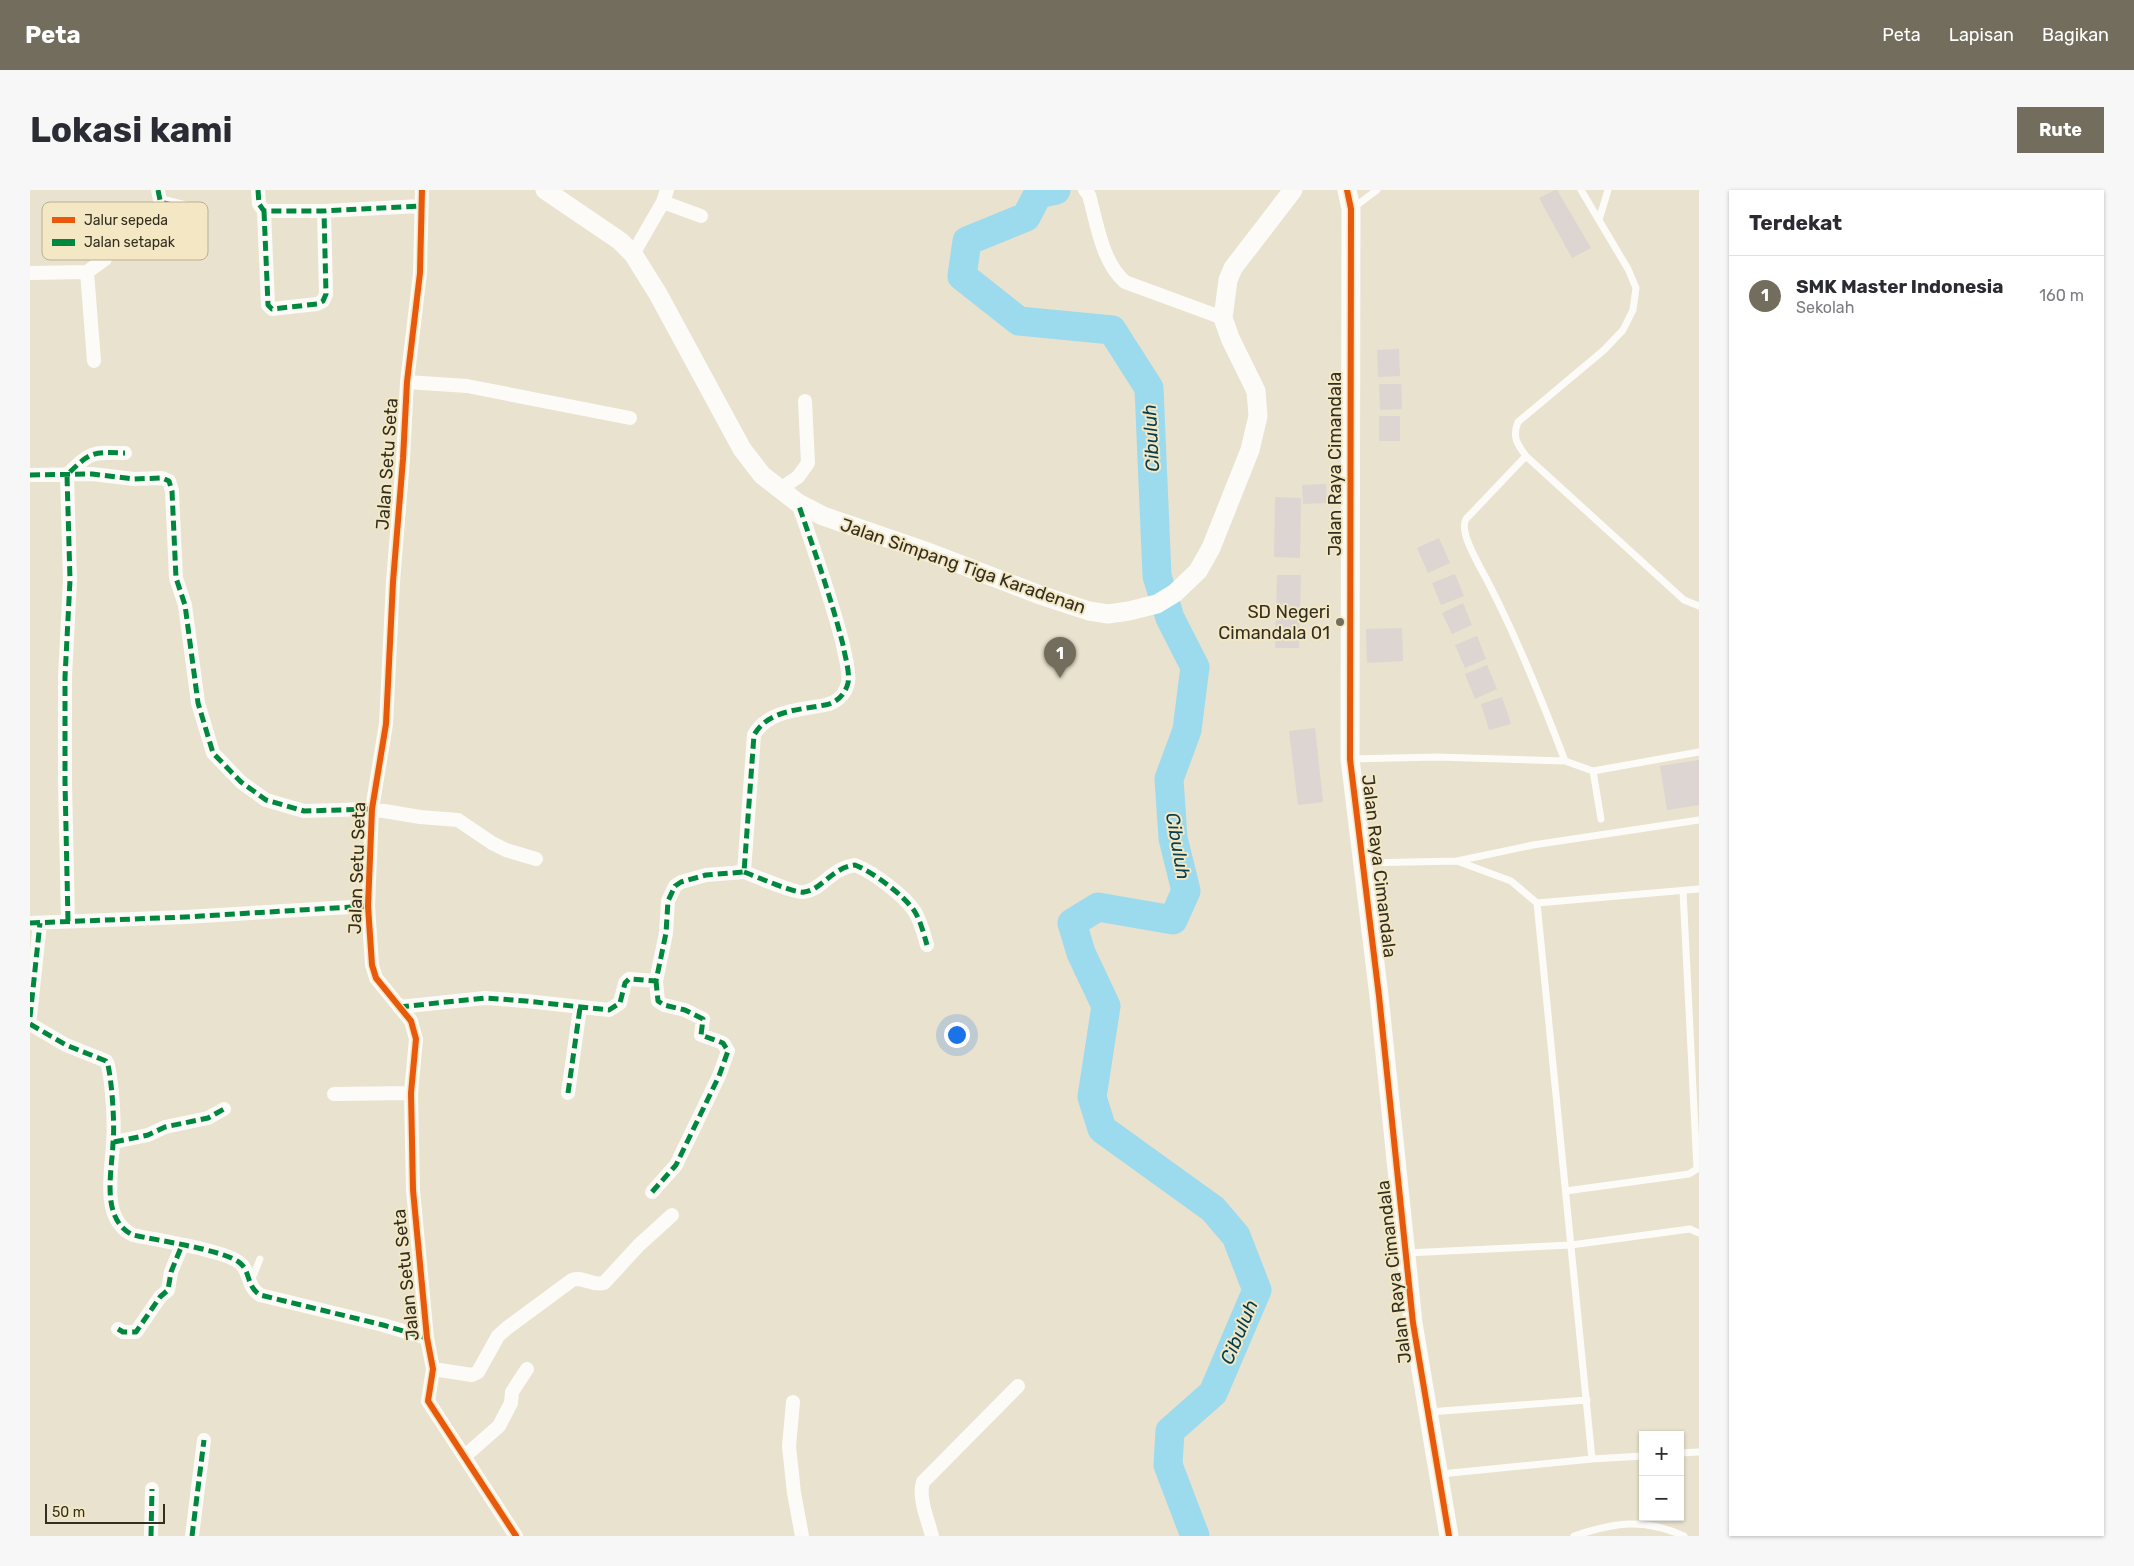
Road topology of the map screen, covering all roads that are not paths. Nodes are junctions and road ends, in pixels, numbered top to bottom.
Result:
1 (158, 190) edge
2 (258, 190) edge
3 (422, 190) edge
4 (545, 190) edge
5 (1293, 190) edge
6 (1378, 190) edge
7 (1580, 190) edge
8 (1608, 190) edge
9 (1087, 192) edge
10 (665, 196) edge
11 (1349, 198) edge
12 (163, 202) edge
13 (420, 206) junction
14 (264, 211) junction
15 (324, 211) junction
16 (701, 216) dead end
17 (1599, 220) junction
18 (633, 254) junction
19 (104, 260) edge
20 (87, 272) junction
21 (30, 273) edge
22 (1223, 318) junction
23 (94, 361) dead end
24 (407, 382) junction
25 (805, 401) dead end
26 (630, 418) dead end
27 (126, 453) dead end
28 (1526, 456) junction
29 (30, 475) edge
30 (67, 475) junction
31 (780, 490) junction
32 (798, 503) junction
33 (1699, 606) edge
34 (1699, 752) edge
35 (1350, 759) junction
36 (1565, 761) junction
37 (1593, 771) junction
38 (372, 809) junction
39 (1601, 819) dead end
40 (1699, 820) edge
41 (536, 859) dead end
42 (1457, 861) junction
43 (1364, 863) junction
44 (744, 872) junction
45 (1699, 889) edge
46 (1683, 891) junction
47 (1537, 903) junction
48 (368, 906) junction
49 (68, 921) junction
50 (35, 923) edge
51 (927, 946) dead end
52 (656, 981) junction
53 (399, 1007) junction
54 (580, 1008) junction
55 (30, 1017) edge
56 (30, 1024) edge
57 (411, 1093) junction
58 (568, 1093) dead end
59 (334, 1094) dead end
60 (224, 1110) dead end
61 (114, 1142) junction
62 (652, 1192) dead end
63 (1566, 1192) junction
64 (672, 1215) dead end
65 (1699, 1233) edge
66 (1572, 1244) junction
67 (182, 1245) junction
68 (1406, 1253) junction
69 (260, 1259) dead end
70 (250, 1284) junction
71 (118, 1329) dead end
72 (427, 1338) junction
73 (432, 1369) junction
74 (527, 1369) dead end
75 (1018, 1386) dead end
76 (1587, 1400) junction
77 (793, 1402) dead end
78 (1428, 1412) junction
79 (204, 1440) dead end
80 (1699, 1452) edge
81 (1684, 1454) edge
82 (465, 1456) junction
83 (1639, 1456) edge
84 (1592, 1459) junction
85 (1438, 1474) junction
86 (152, 1489) dead end
87 (151, 1536) edge
88 (192, 1536) edge
89 (516, 1536) edge
90 (802, 1536) edge
91 (932, 1536) edge
92 (1449, 1536) edge
93 (1574, 1536) edge
94 (1684, 1536) edge

1 - 12 street
2 - 14 street
3 - 13 street, Jalan Setu Seta
4 - 18 street, Jalan Simpang Tiga Karadenan
5 - 22 street, Jalan Simpang Tiga Karadenan
6 - 11 lane
7 - 17 lane
8 - 17 lane
9 - 22 street
10 - 16 street
10 - 18 street
11 - 35 street, Jalan Raya Cimandala
13 - 15 street
13 - 24 street, Jalan Setu Seta
14 - 15 street
14 - 15 street
17 - 28 lane
18 - 31 street, Jalan Simpang Tiga Karadenan
19 - 20 street
20 - 21 street
20 - 23 street
22 - 32 street, Jalan Simpang Tiga Karadenan
24 - 26 street
24 - 38 street, Jalan Setu Seta
25 - 31 street
27 - 30 street
28 - 33 lane
28 - 36 lane
29 - 30 street
30 - 38 street
30 - 49 street
31 - 32 street, Jalan Simpang Tiga Karadenan
32 - 44 street
34 - 37 lane
35 - 36 lane
35 - 43 street, Jalan Raya Cimandala
36 - 37 lane
37 - 39 lane
38 - 41 street
38 - 48 street, Jalan Setu Seta
40 - 42 lane
42 - 43 lane
42 - 47 lane
43 - 68 street, Jalan Raya Cimandala
44 - 51 street
44 - 52 street
45 - 46 lane
46 - 47 lane
46 - 63 lane
47 - 63 lane
48 - 49 street
48 - 53 street, Jalan Setu Seta
49 - 50 street
50 - 55 street
52 - 54 street
52 - 62 street
53 - 54 street
53 - 57 street, Jalan Setu Seta
54 - 58 street
56 - 61 street
57 - 59 street
57 - 72 street, Jalan Setu Seta
60 - 61 street
61 - 67 street
63 - 66 lane
64 - 73 street
65 - 66 lane
66 - 68 lane
66 - 76 lane
67 - 70 street
67 - 71 street
68 - 78 street, Jalan Raya Cimandala
69 - 70 lane
70 - 72 street
72 - 73 street, Jalan Setu Seta
73 - 82 street, Jalan Setu Seta
74 - 82 street
75 - 91 street
76 - 78 lane
76 - 84 lane
77 - 90 street
78 - 85 street, Jalan Raya Cimandala
79 - 88 street
80 - 81 lane
82 - 89 street, Jalan Setu Seta
83 - 84 lane
84 - 85 lane
85 - 92 street, Jalan Raya Cimandala
86 - 87 street
93 - 94 lane

